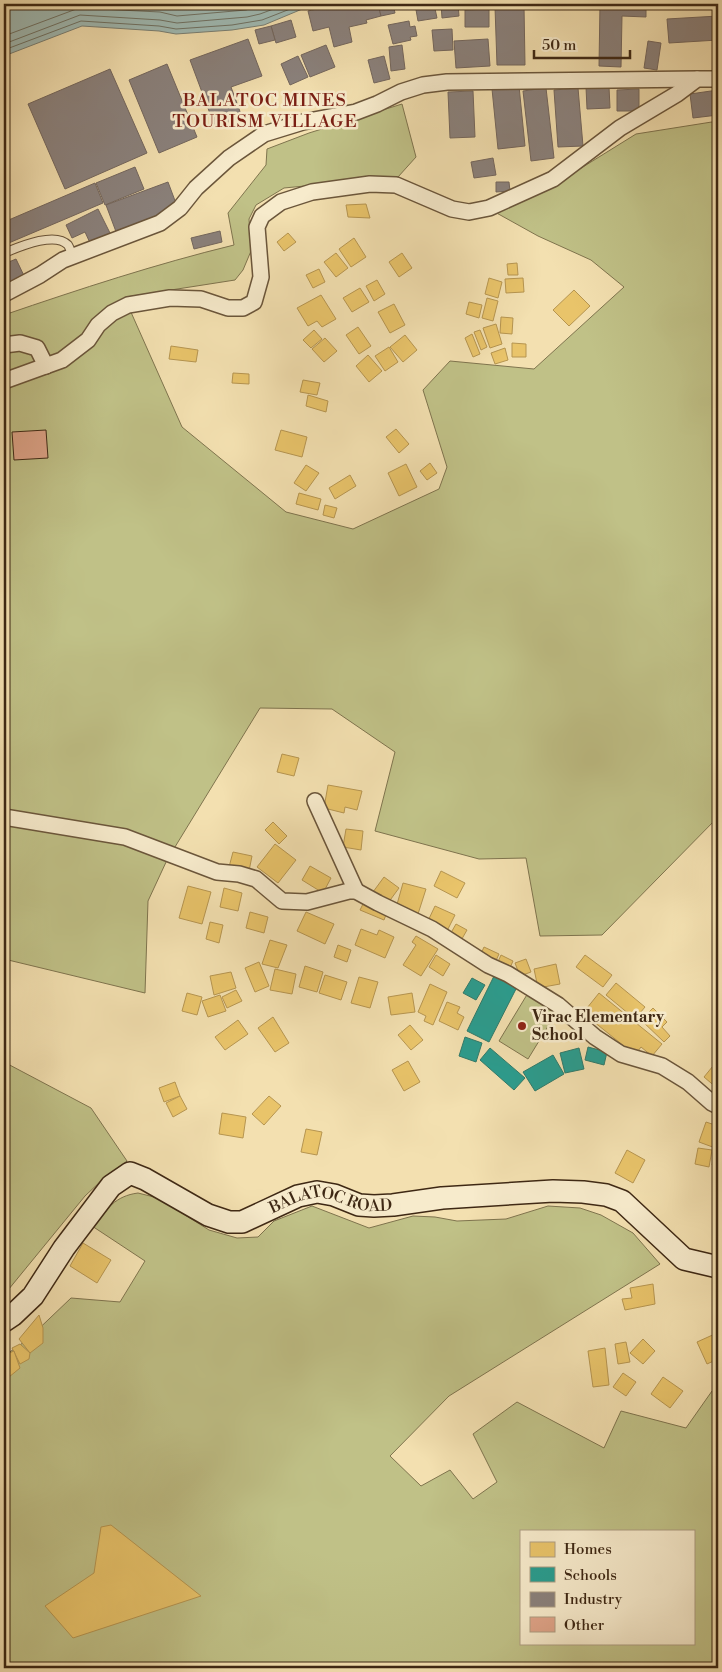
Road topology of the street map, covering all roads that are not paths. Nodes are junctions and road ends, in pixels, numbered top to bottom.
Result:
1 (697, 79) junction
2 (718, 79) edge
3 (4, 253) edge
4 (72, 256) junction
5 (4, 294) edge
6 (4, 345) edge
7 (46, 366) junction
8 (4, 381) edge
9 (315, 801) dead end
10 (4, 818) edge
11 (356, 891) junction
12 (718, 1106) edge
13 (718, 1267) edge
14 (4, 1321) edge

1 - 2 street
1 - 4 street
1 - 7 street
3 - 4 lane
4 - 5 street
6 - 7 street
7 - 8 street
9 - 11 street
10 - 11 street
11 - 12 street
13 - 14 main road, BALATOC ROAD

